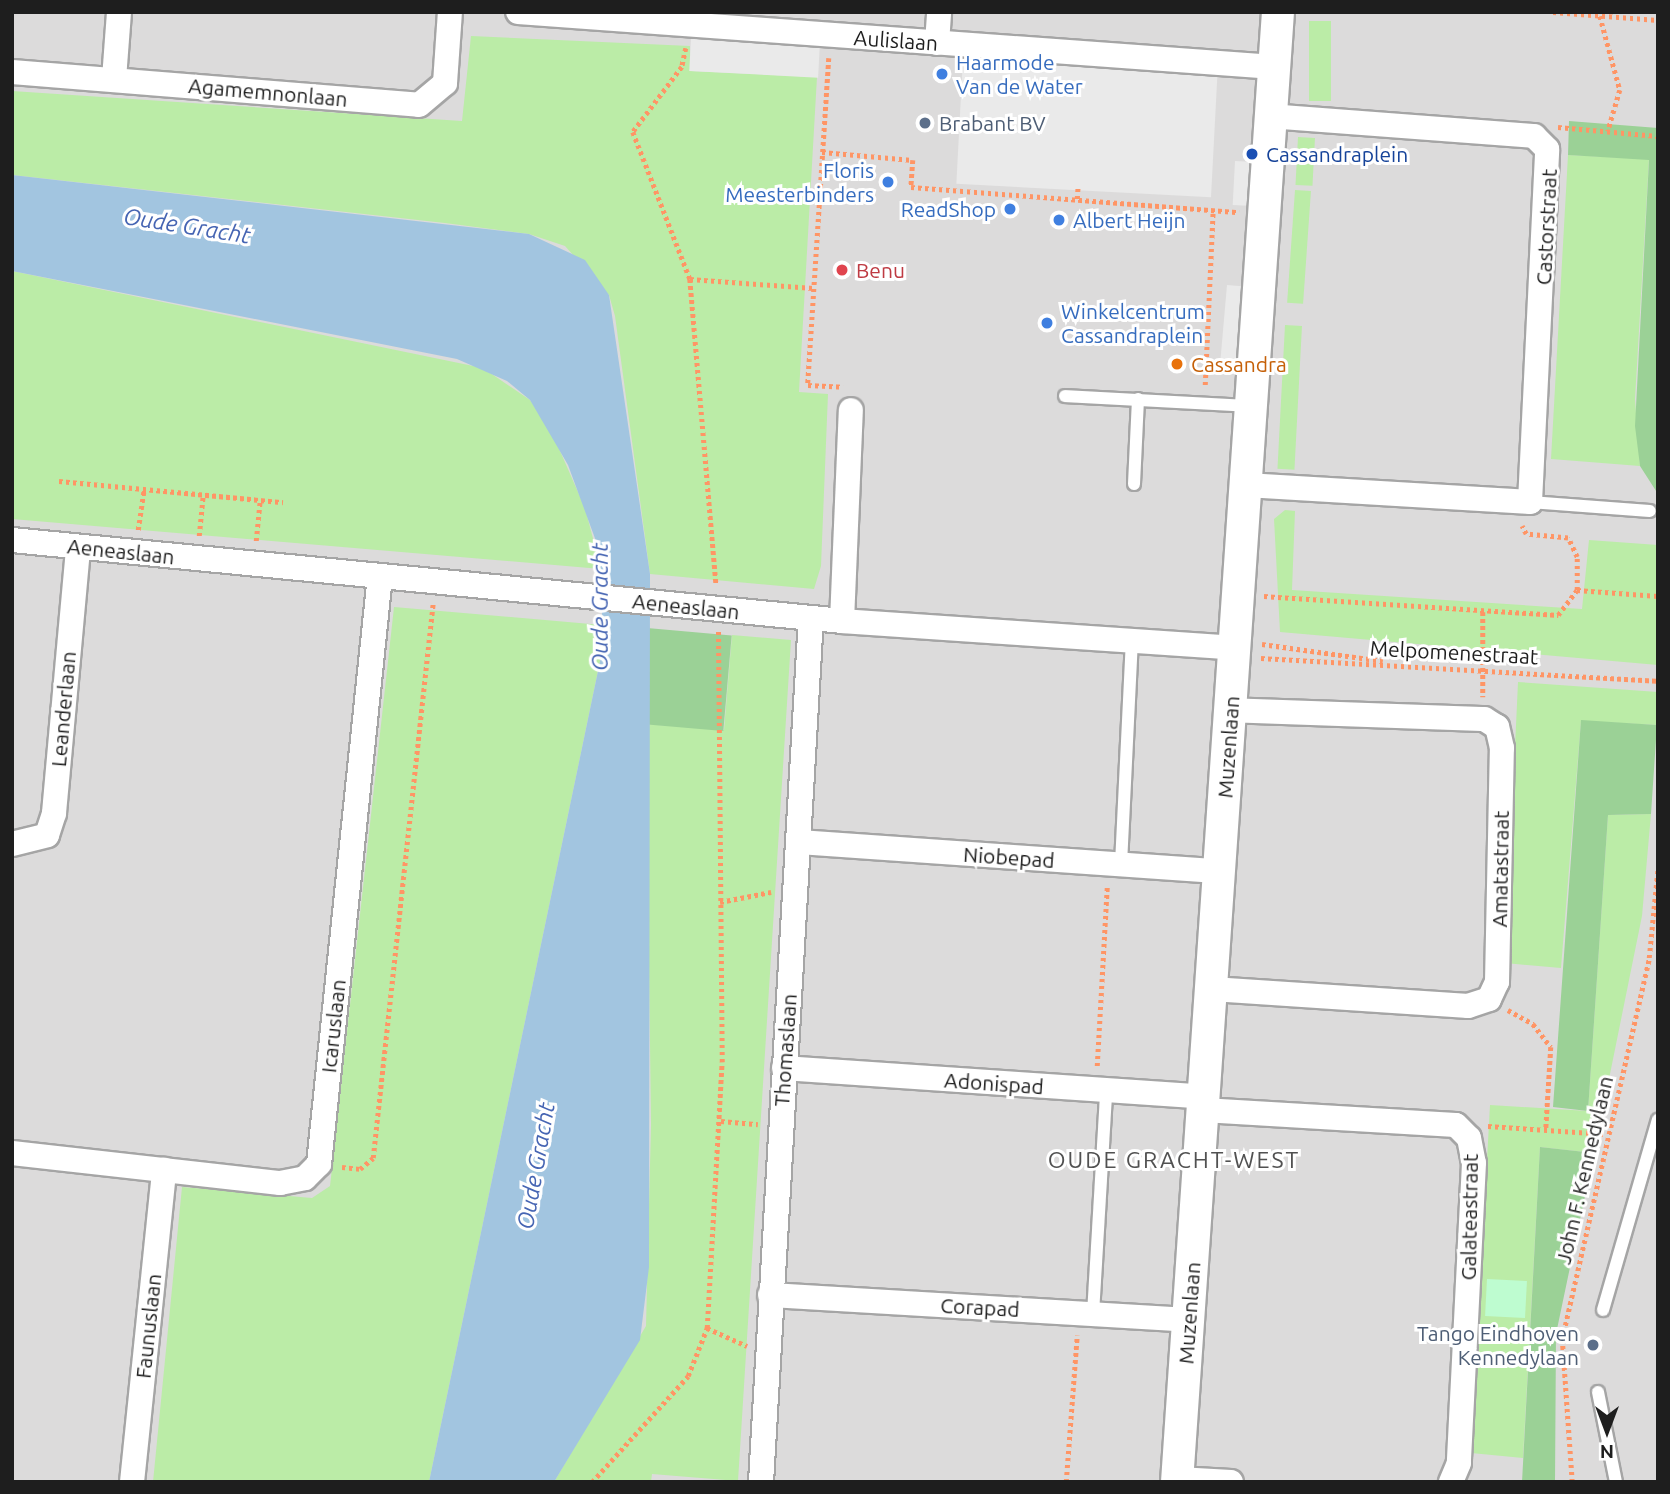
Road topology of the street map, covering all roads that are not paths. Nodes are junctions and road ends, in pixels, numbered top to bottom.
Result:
1 (119, 12) edge
2 (450, 12) edge
3 (518, 12) edge
4 (939, 12) edge
5 (1278, 12) edge
6 (692, 19) edge
7 (937, 43) junction
8 (1274, 67) junction
9 (12, 72) edge
10 (114, 79) junction
11 (1271, 116) junction
12 (1065, 396) dead end
13 (1138, 399) junction
14 (1251, 406) junction
15 (851, 410) road end
16 (1134, 484) dead end
17 (1246, 485) junction
18 (1519, 502) junction
19 (1650, 511) dead end
20 (12, 540) edge
21 (78, 547) junction
22 (380, 576) junction
23 (811, 618) junction
24 (842, 621) junction
25 (1132, 641) junction
26 (1245, 649) junction
27 (1230, 710) junction
28 (800, 842) junction
29 (12, 844) edge
30 (1115, 864) junction
31 (1219, 871) junction
32 (1212, 989) junction
33 (784, 1068) junction
34 (1101, 1092) junction
35 (1203, 1104) junction
36 (1658, 1120) edge
37 (12, 1153) edge
38 (164, 1170) junction
39 (771, 1295) junction
40 (1603, 1310) dead end
41 (1086, 1313) junction
42 (1189, 1320) junction
43 (1598, 1392) dead end
44 (1177, 1480) edge
45 (132, 1482) edge
46 (761, 1482) edge
47 (1231, 1482) edge
48 (1451, 1482) edge
49 (1616, 1482) edge

1 - 10 street
2 - 10 street, Agamemnonlaan
3 - 6 street, Aulislaan
4 - 7 street
5 - 8 street, Muzenlaan
6 - 7 street, Aulislaan
7 - 8 street, Aulislaan
8 - 11 street, Muzenlaan
9 - 10 street, Agamemnonlaan
11 - 14 street, Muzenlaan
11 - 18 street, Castorstraat
12 - 13 lane
13 - 14 lane
13 - 16 lane
14 - 17 street, Muzenlaan
15 - 24 street
17 - 18 street
17 - 26 street, Muzenlaan
18 - 19 lane
20 - 21 street, Aeneaslaan
21 - 22 street, Aeneaslaan
21 - 29 street, Leanderlaan
22 - 23 street, Aeneaslaan
22 - 38 street, Icaruslaan
23 - 24 street, Aeneaslaan
23 - 28 street, Thomaslaan
24 - 25 street, Aeneaslaan
25 - 26 street, Aeneaslaan
25 - 30 lane
26 - 27 street, Muzenlaan
27 - 31 street, Muzenlaan
27 - 32 street, Amatastraat
28 - 30 street, Niobepad
28 - 33 street, Thomaslaan
30 - 31 street, Niobepad
31 - 32 street, Muzenlaan
32 - 35 street, Muzenlaan
33 - 34 street, Adonispad
33 - 39 street, Thomaslaan
34 - 35 street, Adonispad
34 - 41 lane
35 - 42 street, Muzenlaan
35 - 48 street, Galateastraat
36 - 40 lane
37 - 38 street
38 - 45 street, Faunuslaan
39 - 41 street, Corapad
39 - 46 street, Thomaslaan
41 - 42 street, Corapad
42 - 44 street, Muzenlaan
43 - 49 lane
44 - 47 street

